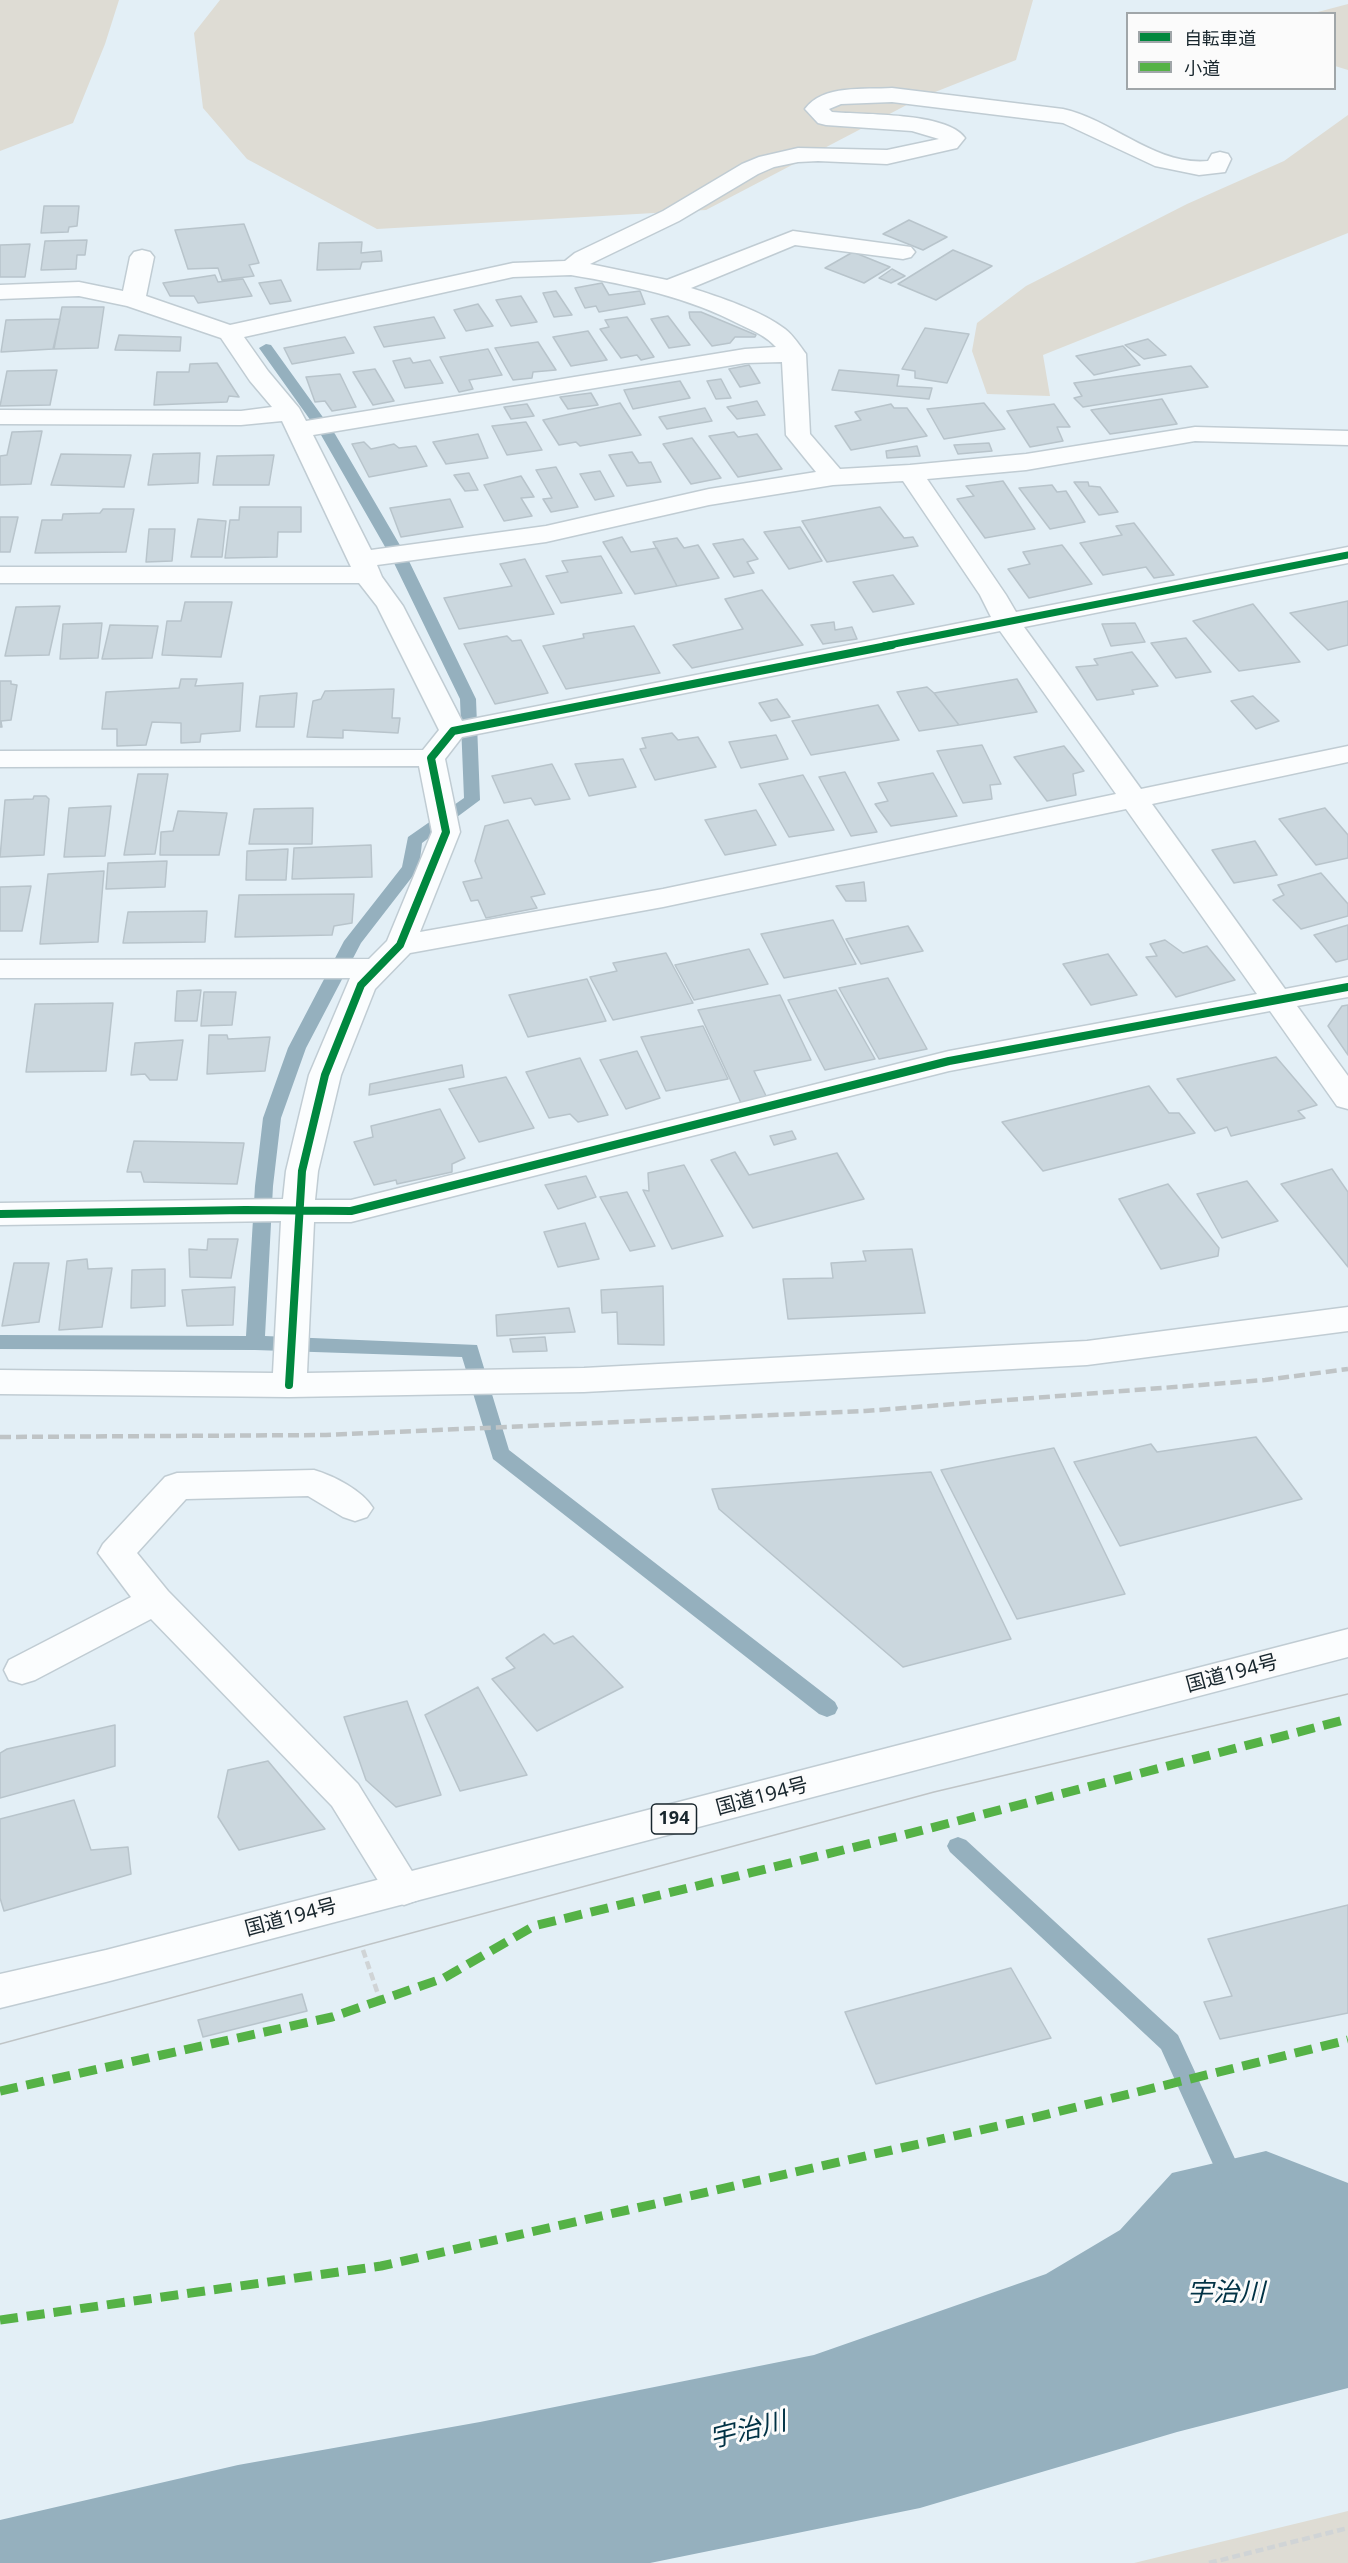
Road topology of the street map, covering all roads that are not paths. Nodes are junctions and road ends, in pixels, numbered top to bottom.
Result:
1 (1220, 159) dead end
2 (903, 252) dead end
3 (142, 257) dead end
4 (571, 268) junction
5 (669, 288) junction
6 (0, 292) edge
7 (133, 300) junction
8 (229, 333) junction
9 (794, 354) junction
10 (0, 417) edge
11 (293, 422) junction
12 (1348, 438) edge
13 (910, 473) junction
14 (833, 477) junction
15 (1348, 555) edge
16 (363, 567) junction
17 (0, 575) edge
18 (1008, 623) junction
19 (453, 731) junction
20 (1348, 754) edge
21 (431, 758) junction
22 (0, 759) edge
23 (1133, 800) junction
24 (400, 945) junction
25 (0, 969) edge
26 (376, 969) junction
27 (1348, 987) edge
28 (1280, 1001) junction
29 (1348, 1099) edge
30 (298, 1212) junction
31 (0, 1214) edge
32 (1348, 1319) edge
33 (290, 1374) junction
34 (0, 1382) edge
35 (355, 1508) dead end
36 (155, 1601) junction
37 (1348, 1644) edge
38 (22, 1670) dead end
39 (404, 1889) junction
40 (0, 1991) edge

1 - 4 main road
2 - 5 main road
3 - 7 main road
4 - 5 main road
4 - 8 main road
5 - 9 main road
6 - 7 main road
7 - 8 main road
8 - 11 main road
9 - 11 main road
9 - 14 main road
10 - 11 main road
11 - 16 main road
12 - 13 main road
13 - 14 main road
13 - 18 main road
14 - 16 main road
15 - 18 main road
16 - 17 main road
16 - 19 main road
18 - 19 main road
18 - 23 main road
19 - 21 main road
20 - 23 main road
21 - 22 main road
21 - 24 main road
23 - 24 main road
23 - 28 main road
24 - 26 main road
25 - 26 main road
26 - 30 main road
27 - 28 main road
28 - 29 main road
28 - 30 main road
30 - 31 main road
30 - 33 main road
32 - 33 main road
33 - 34 main road
35 - 36 main road
36 - 38 main road
36 - 39 main road
37 - 39 main road, 国道194号 / 194
39 - 40 main road, 国道194号 / 194

